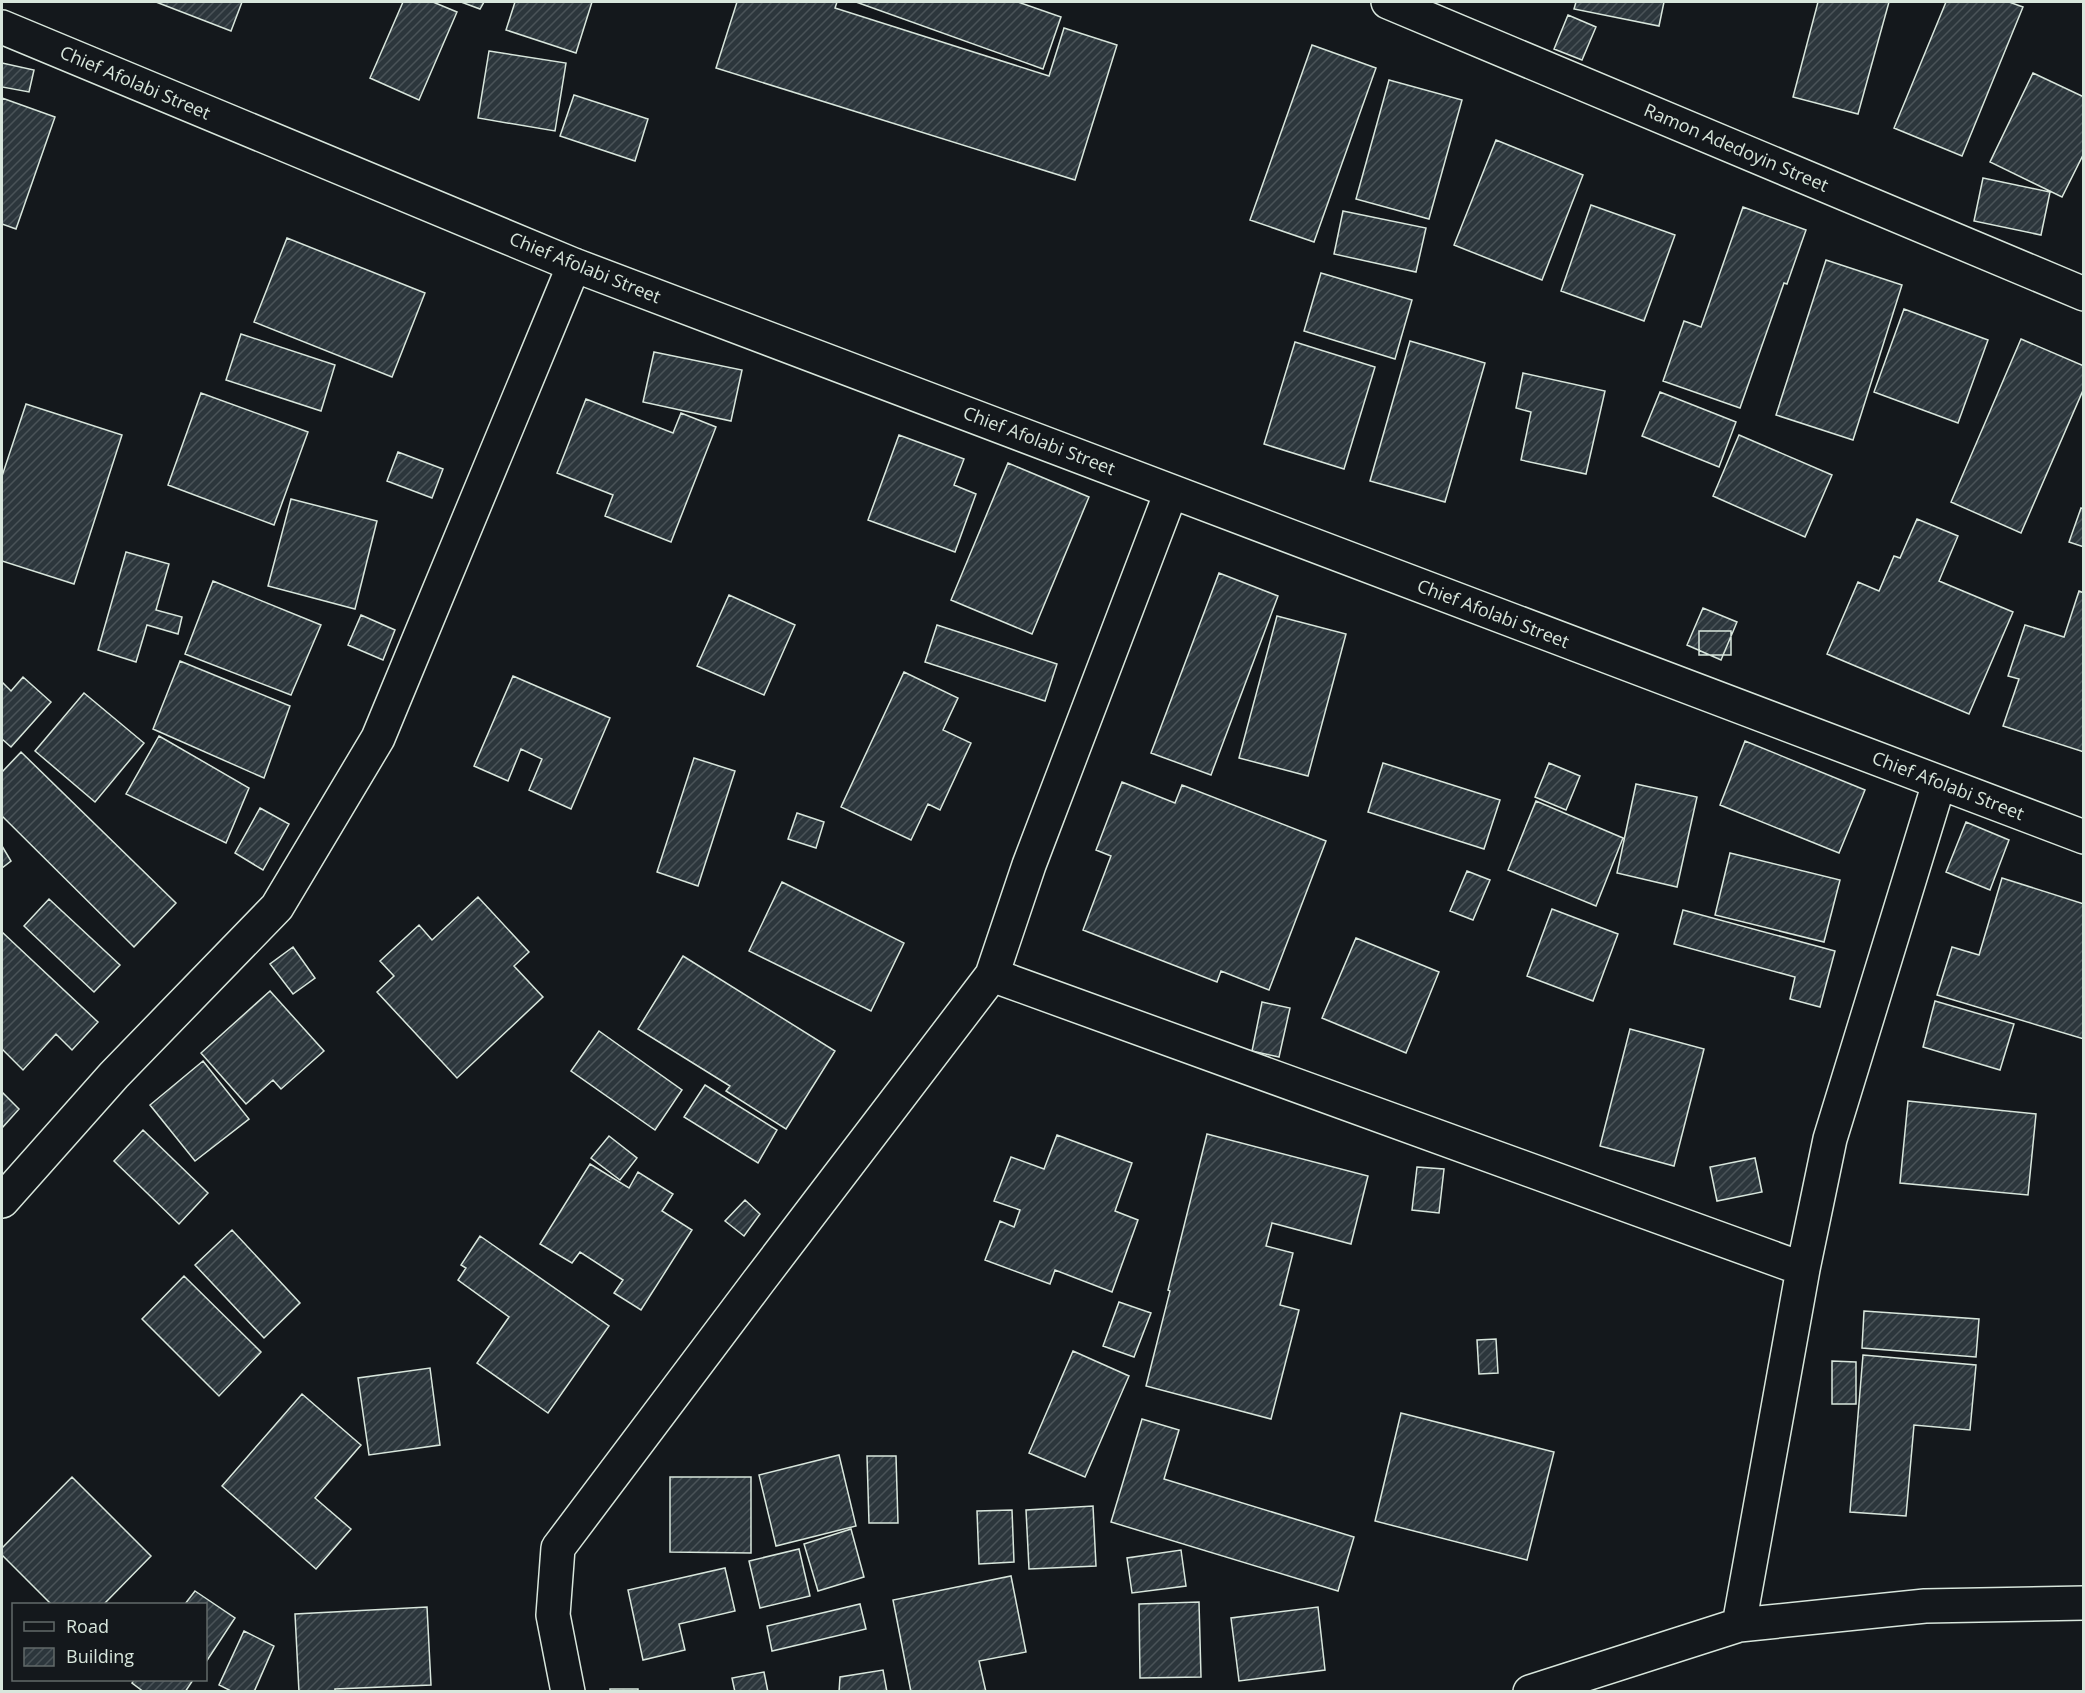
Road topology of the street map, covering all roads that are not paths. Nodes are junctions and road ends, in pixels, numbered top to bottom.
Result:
1 (1388, 2) edge
2 (2, 27) edge
3 (573, 265) junction
4 (2084, 294) edge
5 (1171, 492) junction
6 (1939, 783) junction
7 (2084, 837) edge
8 (992, 975) junction
9 (2, 1201) edge
10 (1803, 1269) junction
11 (2084, 1603) edge
12 (1739, 1624) junction
13 (568, 1692) edge
14 (1530, 1692) edge

1 - 4 street, Ramon Adedoyin Street
2 - 3 street, Chief Afolabi Street
3 - 5 street, Chief Afolabi Street
3 - 9 street
5 - 6 street, Chief Afolabi Street
5 - 8 street
6 - 7 street, Chief Afolabi Street
6 - 10 street
8 - 10 street
8 - 13 street
10 - 12 street
11 - 12 street
12 - 14 street

